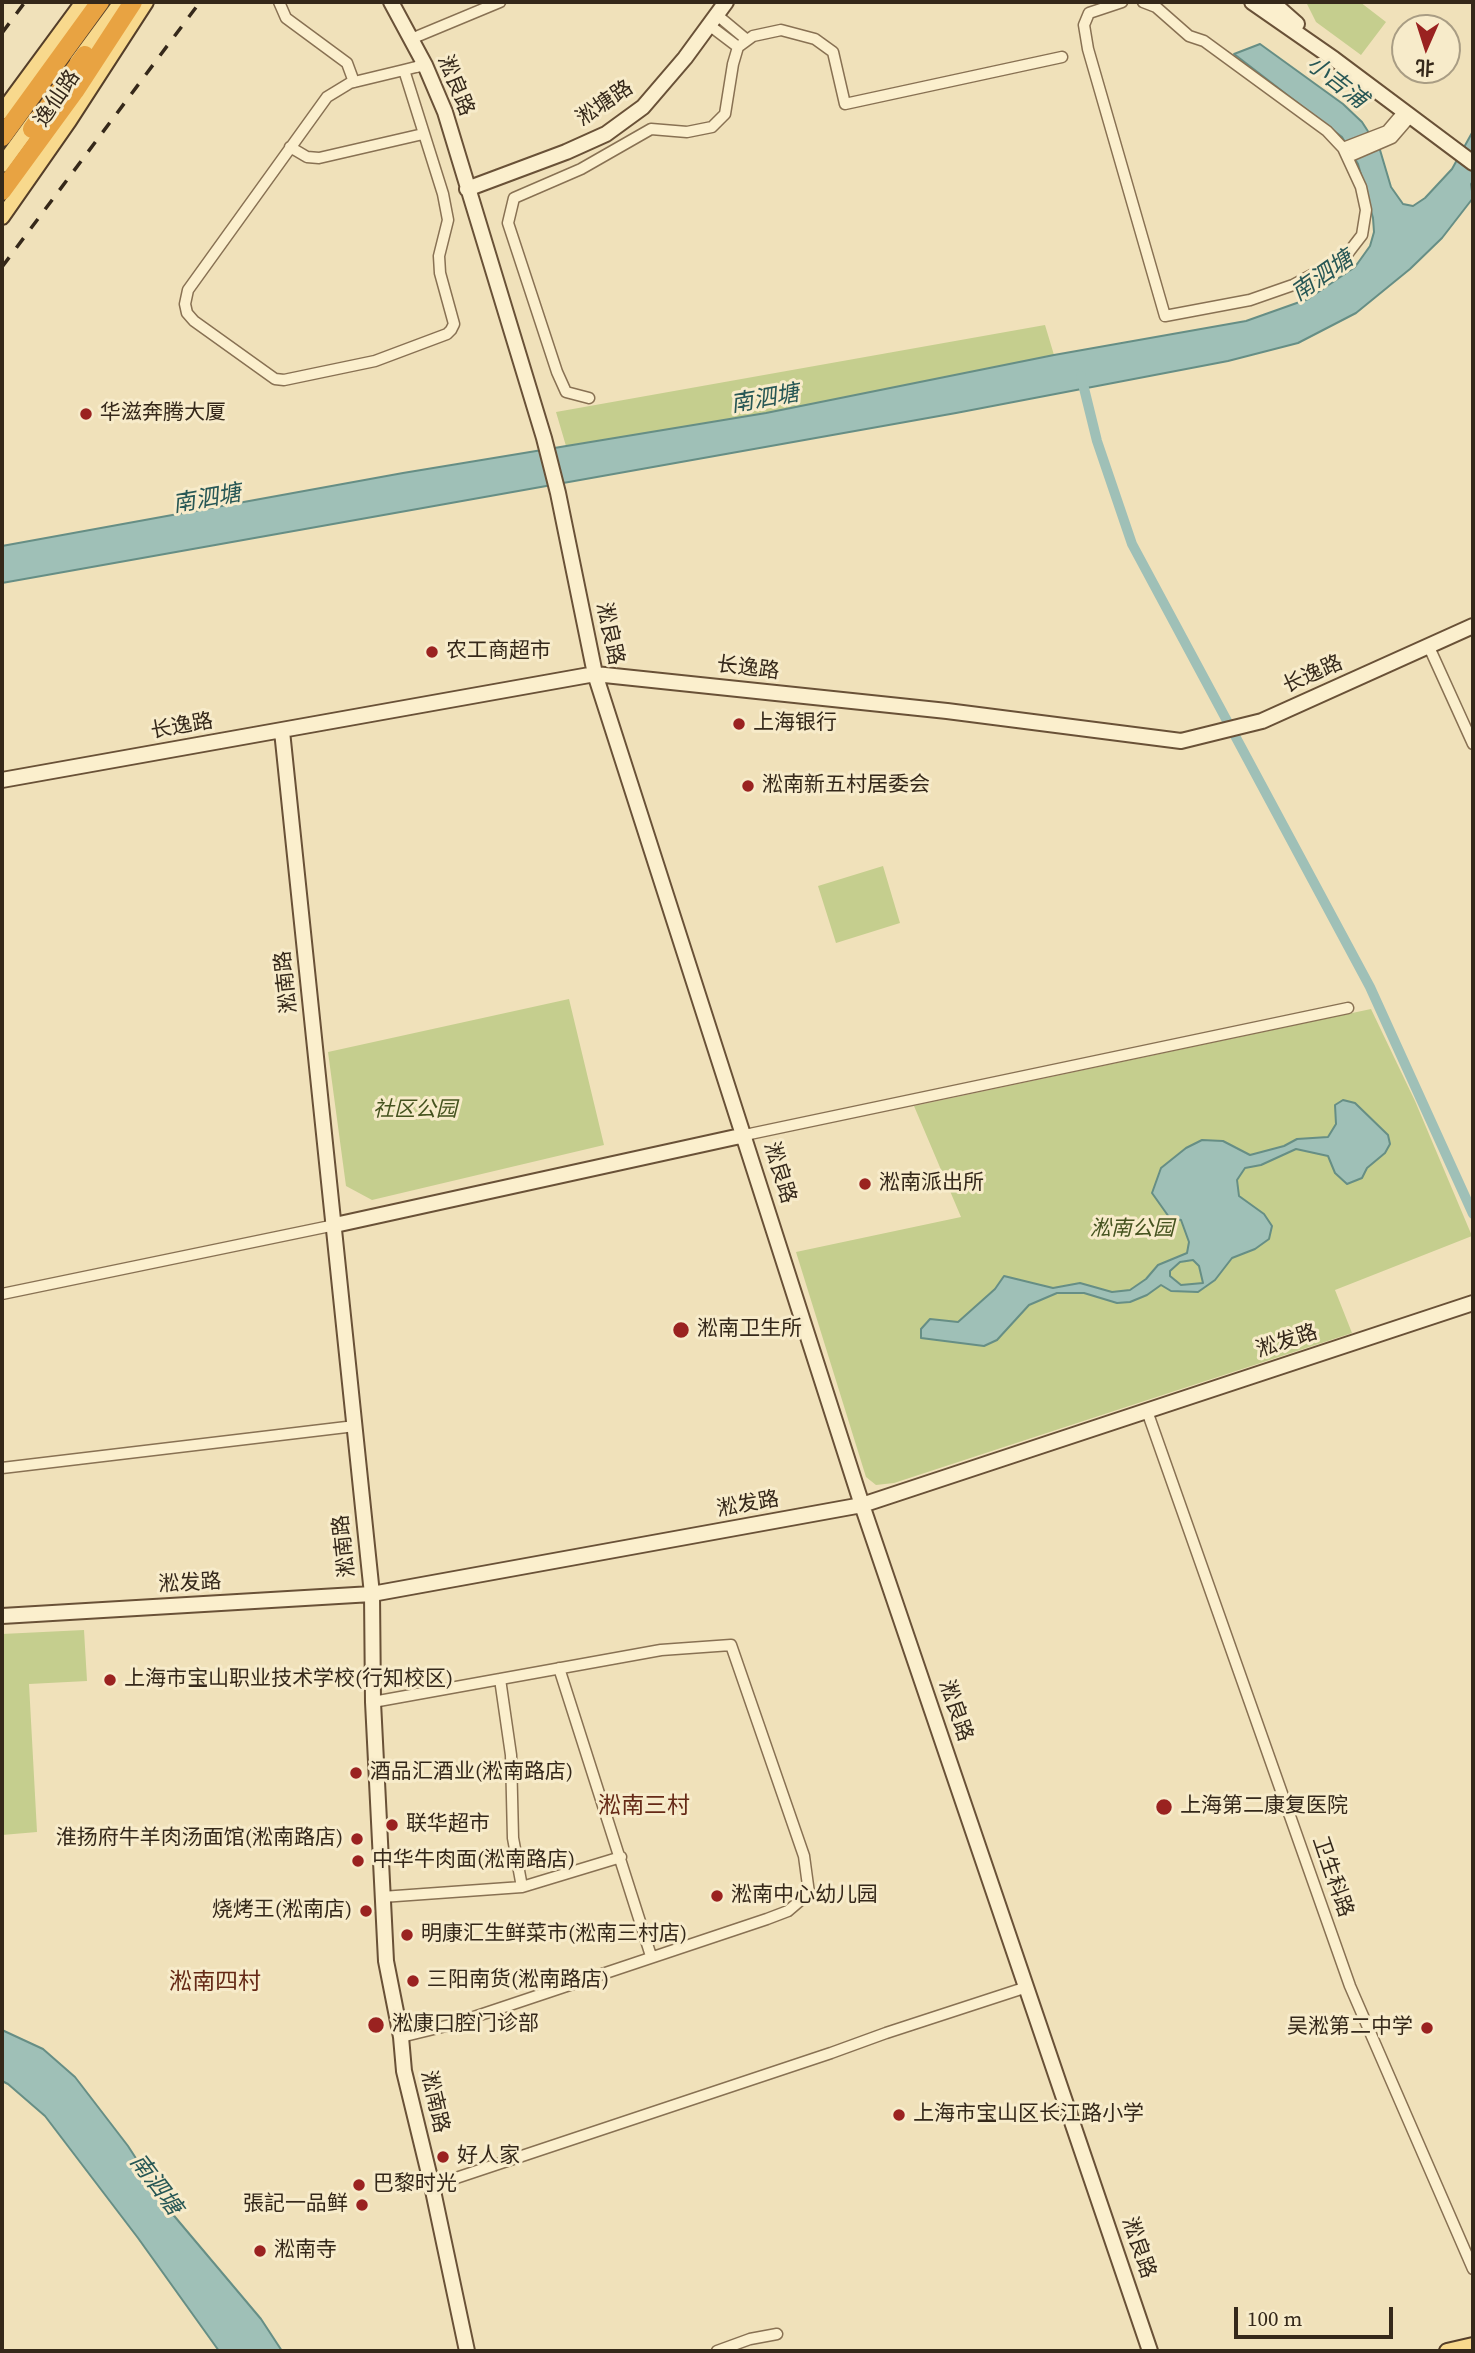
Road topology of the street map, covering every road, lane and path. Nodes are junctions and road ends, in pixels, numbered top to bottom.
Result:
1 (83, 2) edge
2 (100, 2) edge
3 (122, 2) edge
4 (132, 2) edge
5 (146, 2) edge
6 (279, 2) edge
7 (391, 2) edge
8 (500, 2) edge
9 (726, 2) edge
10 (1122, 2) edge
11 (1143, 2) edge
12 (1252, 2) edge
13 (1272, 2) edge
14 (713, 20) junction
15 (411, 38) junction
16 (743, 44) junction
17 (1062, 57) dead end
18 (1334, 58) junction
19 (425, 65) junction
20 (404, 70) junction
21 (354, 82) junction
22 (2, 112) edge
23 (1407, 113) junction
24 (423, 134) junction
25 (2, 137) edge
26 (290, 147) junction
27 (1350, 151) junction
28 (1473, 163) edge
29 (2, 164) edge
30 (2, 172) edge
31 (467, 189) junction
32 (2, 191) edge
33 (2, 217) edge
34 (589, 398) dead end
35 (1473, 626) edge
36 (1429, 647) junction
37 (596, 674) junction
38 (282, 731) junction
39 (1473, 744) edge
40 (2, 780) edge
41 (1348, 1008) dead end
42 (745, 1135) junction
43 (334, 1226) junction
44 (2, 1294) edge
45 (1473, 1303) edge
46 (1147, 1411) junction
47 (355, 1426) junction
48 (2, 1468) edge
49 (862, 1505) junction
50 (372, 1594) junction
51 (2, 1616) edge
52 (559, 1668) junction
53 (500, 1679) junction
54 (373, 1702) junction
55 (621, 1857) junction
56 (522, 1887) junction
57 (382, 1897) junction
58 (652, 1956) junction
59 (1027, 1987) junction
60 (401, 2038) junction
61 (432, 2186) junction
62 (1473, 2269) edge
63 (777, 2334) dead end
64 (1473, 2345) edge
65 (467, 2351) edge
66 (717, 2351) edge
67 (1150, 2351) edge
68 (1447, 2351) edge

1 - 22 main road, 逸仙路
2 - 25 highway
3 - 29 main road, 逸仙路
3 - 30 highway
4 - 32 highway
5 - 33 main road, 逸仙路
6 - 21 street
7 - 15 street, 淞良路
8 - 15 street
9 - 14 street, 淞塘路
10 - 27 street
11 - 27 street
12 - 18 street
13 - 18 street
14 - 16 street
14 - 31 street, 淞塘路
15 - 19 street, 淞良路
16 - 17 street
16 - 34 street
18 - 23 street
19 - 20 street
19 - 31 street, 淞良路
20 - 21 street
20 - 24 street
21 - 26 street
23 - 27 street
23 - 28 street
24 - 26 street
24 - 26 street
31 - 37 street, 淞良路
35 - 36 street, 长逸路
36 - 37 street, 长逸路
36 - 39 street
37 - 38 street, 长逸路
37 - 42 street, 淞良路
38 - 40 street, 长逸路
38 - 43 street, 淞南路
41 - 42 street
42 - 43 street
42 - 49 street, 淞良路
43 - 44 street
43 - 47 street, 淞南路
45 - 46 street, 淞发路
46 - 49 street, 淞发路
46 - 62 street, 卫生科路
47 - 48 street
47 - 50 street, 淞南路
49 - 50 street, 淞发路
49 - 59 street, 淞良路
50 - 51 street, 淞发路
50 - 54 street, 淞南路
52 - 53 street
52 - 55 street
52 - 58 street
53 - 54 street
53 - 56 street
54 - 57 street, 淞南路
55 - 56 street
55 - 58 street
56 - 57 street
57 - 60 street, 淞南路
58 - 60 street
59 - 61 street
59 - 67 street, 淞良路
60 - 61 street, 淞南路
61 - 65 street, 淞南路
63 - 66 street
64 - 68 main road

